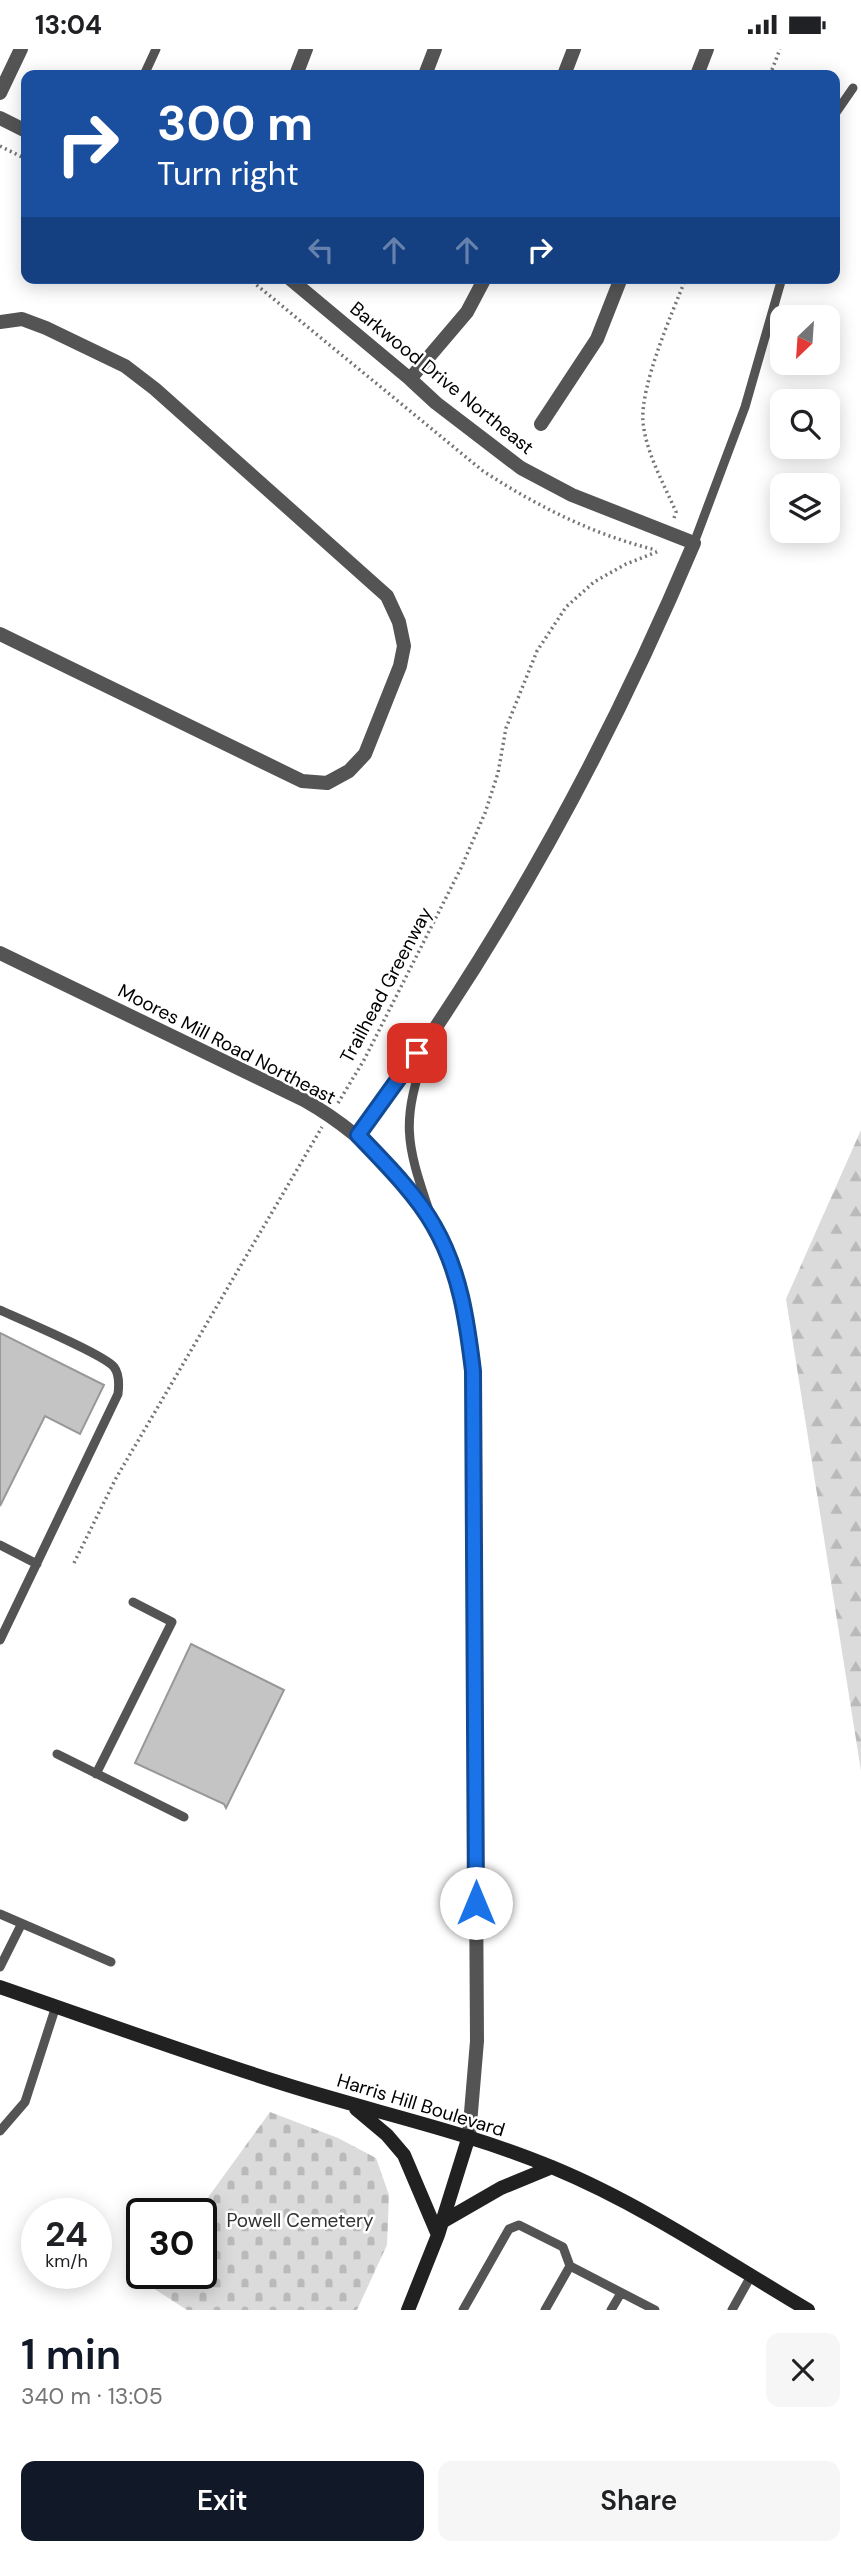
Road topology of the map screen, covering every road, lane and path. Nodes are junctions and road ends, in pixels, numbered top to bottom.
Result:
1 (21, 49) edge
2 (156, 49) edge
3 (306, 49) edge
4 (435, 49) edge
5 (574, 49) edge
6 (706, 49) edge
7 (780, 49) edge
8 (146, 70) edge
9 (298, 70) edge
10 (427, 70) edge
11 (566, 70) edge
12 (699, 70) edge
13 (772, 70) edge
14 (853, 88) dead end
15 (0, 93) edge
16 (840, 107) edge
17 (0, 118) edge
18 (21, 128) edge
19 (0, 146) edge
20 (21, 156) edge
21 (296, 284) edge
22 (482, 284) edge
23 (619, 284) edge
24 (684, 284) edge
25 (780, 284) edge
26 (0, 322) edge
27 (410, 379) junction
28 (541, 424) dead end
29 (676, 512) dead end
30 (694, 543) junction
31 (659, 551) dead end
32 (0, 634) edge
33 (0, 953) edge
34 (432, 1033) junction
35 (329, 1116) junction
36 (358, 1135) junction
37 (434, 1225) junction
38 (0, 1310) edge
39 (0, 1545) edge
40 (74, 1563) dead end
41 (37, 1564) junction
42 (133, 1602) dead end
43 (0, 1640) edge
44 (57, 1754) dead end
45 (96, 1774) junction
46 (184, 1817) dead end
47 (0, 1914) edge
48 (21, 1925) junction
49 (111, 1962) dead end
50 (0, 1967) edge
51 (0, 1987) edge
52 (56, 2006) junction
53 (350, 2104) junction
54 (0, 2131) edge
55 (469, 2136) junction
56 (552, 2167) junction
57 (440, 2228) junction
58 (570, 2266) junction
59 (751, 2276) junction
60 (621, 2293) junction
61 (408, 2310) edge
62 (463, 2310) edge
63 (545, 2310) edge
64 (611, 2310) edge
65 (655, 2310) edge
66 (732, 2310) edge
67 (808, 2310) edge

1 - 15 street
2 - 8 lane
3 - 9 street
4 - 10 street
5 - 11 street
6 - 12 street
7 - 13 path
14 - 16 lane
17 - 18 street
19 - 20 path
21 - 27 street, Barkwood Drive Northeast
22 - 27 street
23 - 28 street
24 - 29 path
25 - 30 lane
26 - 32 street
27 - 30 street, Barkwood Drive Northeast
30 - 34 street
31 - 35 path, Trailhead Greenway
33 - 35 street, Moores Mill Road Northeast
34 - 36 street
34 - 37 lane
35 - 36 street, Moores Mill Road Northeast
35 - 40 path, Trailhead Greenway
36 - 37 street, Moores Mill Road Northeast
37 - 55 street, Moores Mill Road Northeast
38 - 41 lane
39 - 41 lane
41 - 43 lane
42 - 45 lane
44 - 45 lane
45 - 46 lane
47 - 48 lane
48 - 49 lane
48 - 50 lane
51 - 52 street, Harris Hill Boulevard
52 - 53 street, Harris Hill Boulevard
52 - 54 lane
53 - 55 street, Harris Hill Boulevard
53 - 57 street
55 - 56 street, Harris Hill Boulevard
55 - 57 street, Moores Mill Road Northeast
56 - 57 street
56 - 59 street, Harris Hill Boulevard
57 - 61 street, Moores Mill Road Northeast
58 - 60 lane
58 - 62 lane
58 - 63 lane
59 - 66 lane
59 - 67 street, Harris Hill Boulevard
60 - 64 lane
60 - 65 lane

